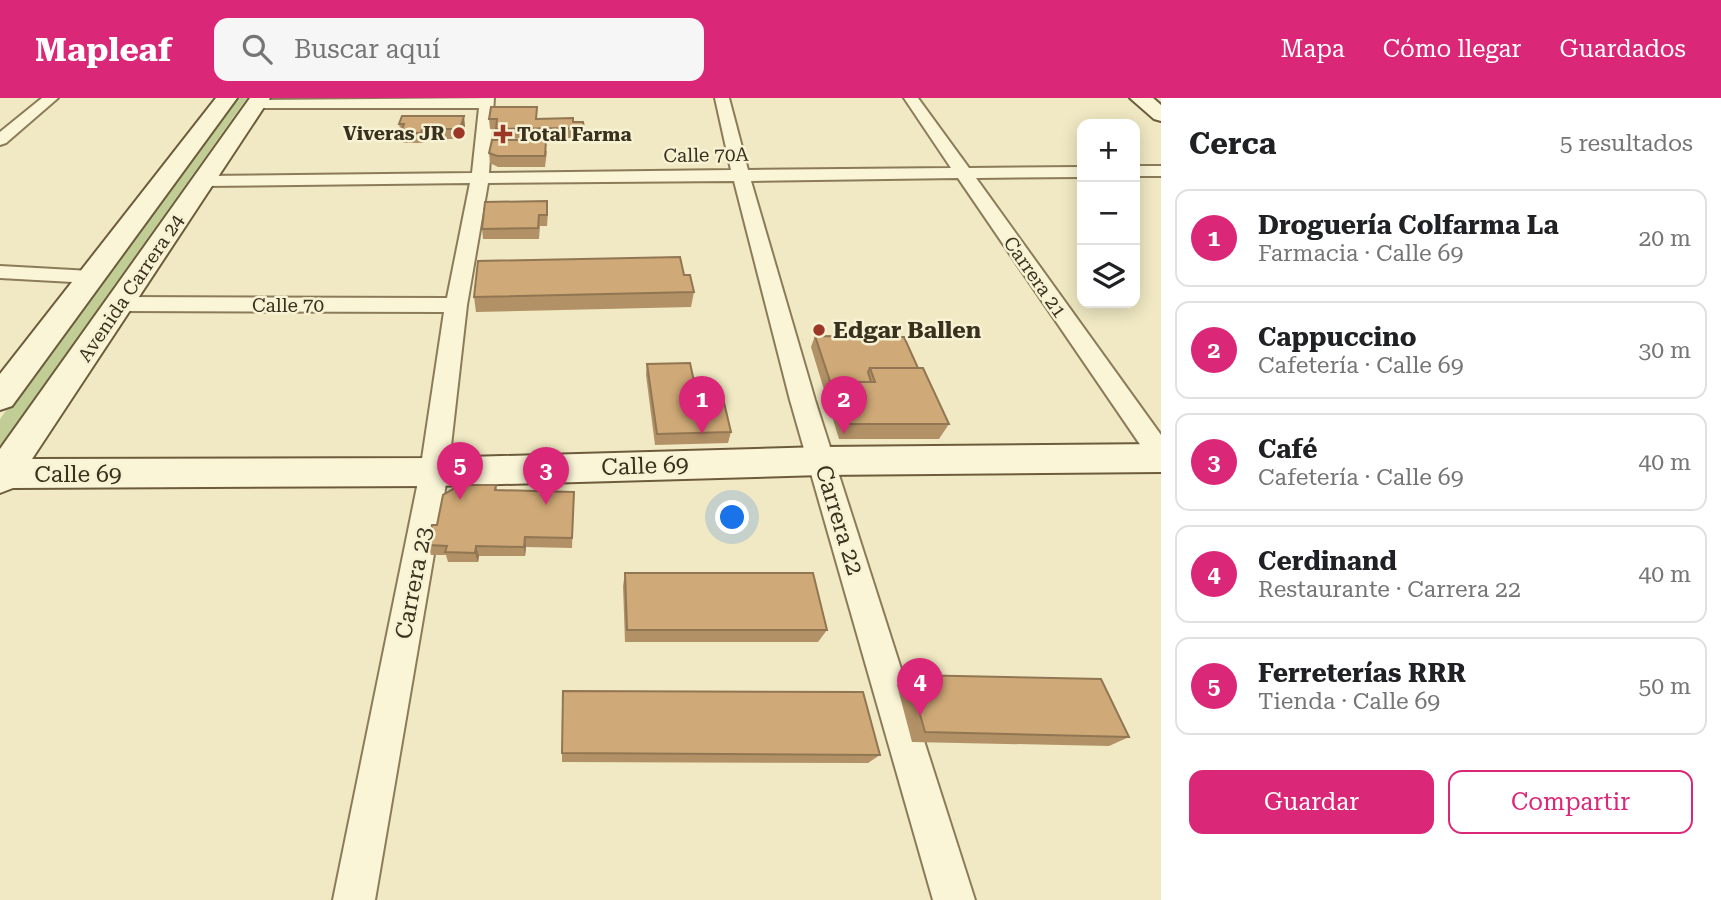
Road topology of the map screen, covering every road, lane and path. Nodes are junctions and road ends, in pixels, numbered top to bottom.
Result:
1 (51, 98) edge
2 (227, 98) edge
3 (722, 98) edge
4 (911, 98) edge
5 (1140, 98) edge
6 (486, 100) edge
7 (258, 101) edge
8 (1161, 115) edge
9 (0, 140) edge
10 (1140, 171) edge
11 (1161, 171) edge
12 (1077, 172) edge
13 (962, 173) junction
14 (740, 175) junction
15 (480, 178) junction
16 (204, 181) junction
17 (0, 272) edge
18 (91, 277) junction
19 (121, 304) junction
20 (456, 305) junction
21 (0, 398) edge
22 (1161, 457) edge
23 (822, 461) junction
24 (434, 472) junction
25 (1, 476) edge
26 (354, 900) edge
27 (954, 900) edge

1 - 9 street
2 - 18 main road, Avenida Carrera 24
3 - 14 street, Carrera 22
4 - 13 street, Carrera 21
5 - 8 main road
6 - 7 street
6 - 15 street, Carrera 23
7 - 16 main road, Avenida Carrera 24
10 - 11 street
12 - 13 street, Calle 70A
13 - 14 street, Calle 70A
13 - 22 street, Carrera 21
14 - 15 street, Calle 70A
14 - 23 street, Carrera 22
15 - 16 street, Calle 70A
15 - 20 street, Carrera 23
16 - 19 main road, Avenida Carrera 24
17 - 18 street
18 - 21 main road, Avenida Carrera 24
19 - 20 street, Calle 70
19 - 25 main road, Avenida Carrera 24
20 - 24 street, Carrera 23
22 - 23 main road, Calle 69
23 - 24 main road, Calle 69
23 - 27 street, Carrera 22
24 - 25 main road, Calle 69
24 - 26 street, Carrera 23

